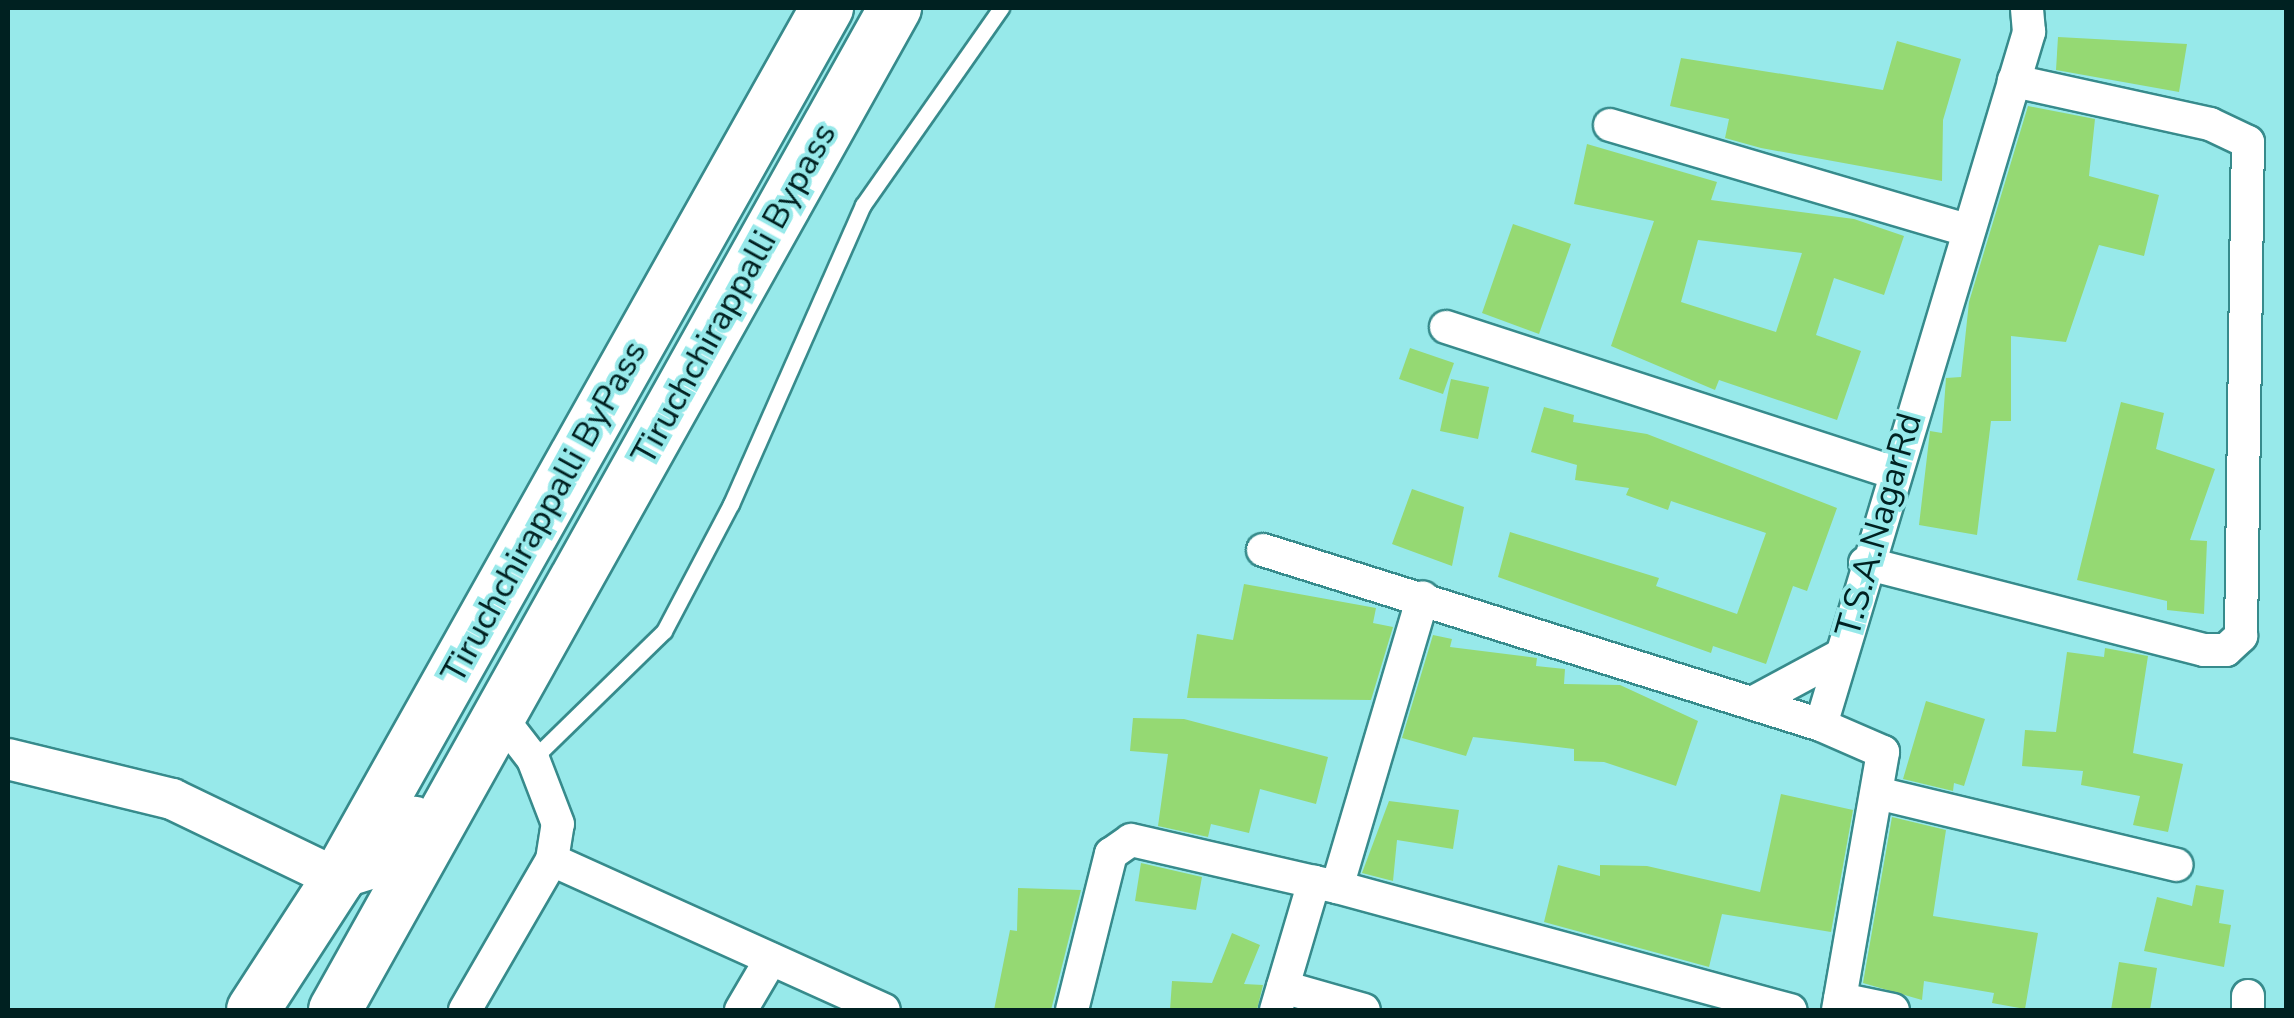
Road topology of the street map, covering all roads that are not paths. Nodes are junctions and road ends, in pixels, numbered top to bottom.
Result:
1 (827, 8) edge
2 (895, 8) edge
3 (1001, 8) edge
4 (2028, 8) edge
5 (2014, 81) junction
6 (1610, 125) dead end
7 (1967, 230) junction
8 (1446, 327) dead end
9 (1892, 472) junction
10 (1263, 550) dead end
11 (1865, 564) junction
12 (574, 580) junction
13 (1423, 597) junction
14 (1841, 655) junction
15 (1752, 704) junction
16 (498, 716) junction
17 (1821, 725) junction
18 (8, 759) edge
19 (533, 759) junction
20 (1877, 793) junction
21 (552, 860) junction
22 (2176, 865) dead end
23 (338, 879) junction
24 (1325, 885) junction
25 (376, 936) junction
26 (771, 959) junction
27 (1280, 999) edge
28 (1839, 1005) edge
29 (252, 1010) edge
30 (280, 1010) edge
31 (335, 1010) edge
32 (466, 1010) edge
33 (741, 1010) edge
34 (884, 1010) edge
35 (1072, 1010) edge
36 (1364, 1010) edge
37 (1791, 1010) edge
38 (1892, 1010) edge

1 - 23 highway, Tiruchchirappalli ByPass
2 - 12 highway, Tiruchchirappalli Bypass
3 - 19 lane
4 - 5 street, T.S.A.NagarRd
5 - 7 street, T.S.A.NagarRd
5 - 11 street
6 - 7 street
7 - 9 street, T.S.A.NagarRd
8 - 9 street
9 - 11 street, T.S.A.NagarRd
10 - 13 street
11 - 14 street, T.S.A.NagarRd
12 - 16 highway, Tiruchchirappalli Bypass
12 - 23 street, Tiruchchirappalli Bypass
13 - 15 street
13 - 24 street
14 - 15 street
14 - 17 street, T.S.A.NagarRd
15 - 17 street
16 - 19 street
16 - 25 highway, Tiruchchirappalli Bypass
17 - 20 street
18 - 23 street
19 - 21 street
20 - 22 street
20 - 28 street
21 - 26 street
21 - 32 street
23 - 29 highway, Tiruchchirappalli ByPass
24 - 27 street
24 - 35 street
24 - 37 street
25 - 30 highway
25 - 31 highway, Tiruchchirappalli Bypass
26 - 33 street
26 - 34 street
27 - 36 street
28 - 38 street

